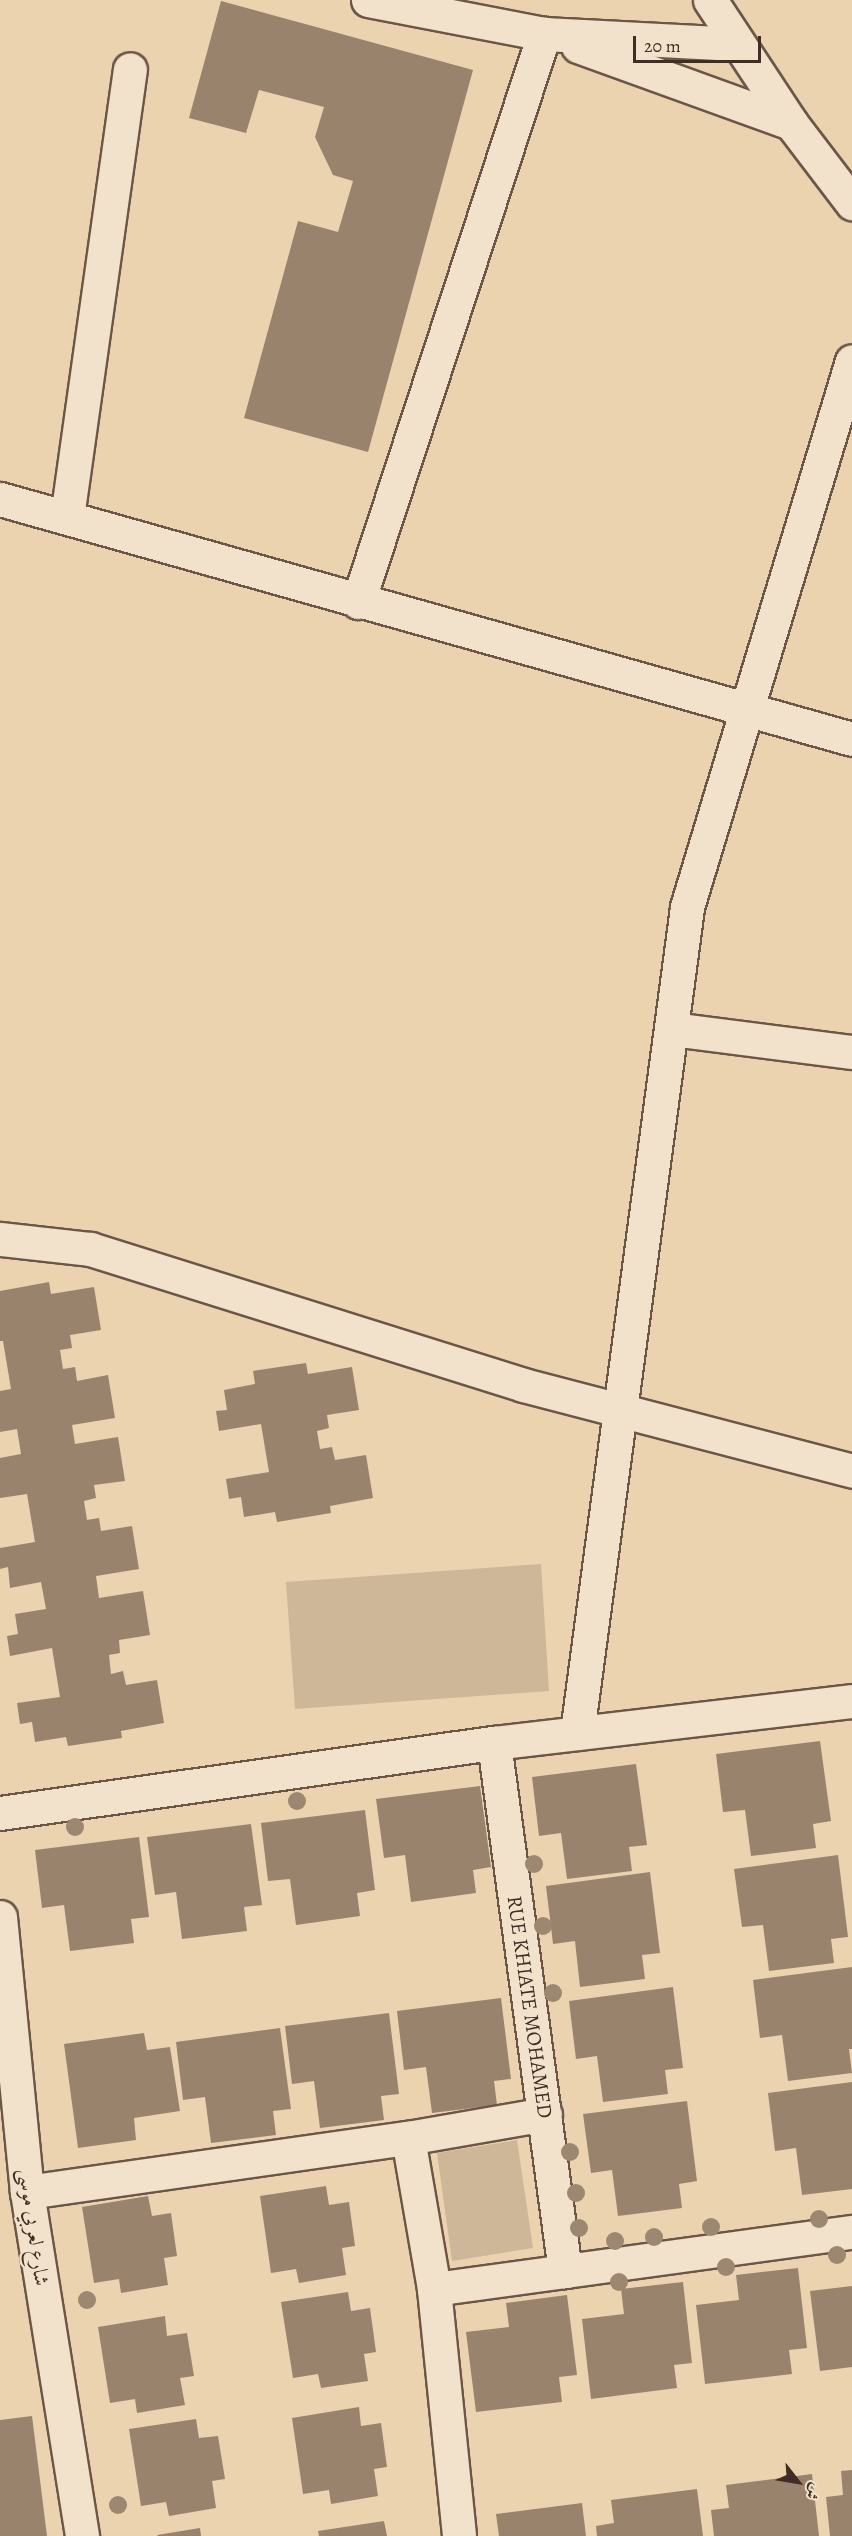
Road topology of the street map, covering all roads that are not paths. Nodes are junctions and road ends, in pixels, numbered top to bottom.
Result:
1 (368, 0) edge
2 (710, 0) edge
3 (544, 34) junction
4 (737, 44) junction
5 (130, 69) dead end
6 (791, 123) junction
7 (852, 203) edge
8 (852, 361) edge
9 (0, 499) edge
10 (67, 517) junction
11 (358, 602) junction
12 (744, 711) junction
13 (852, 739) edge
14 (672, 1029) junction
15 (852, 1052) edge
16 (0, 1239) edge
17 (618, 1410) junction
18 (852, 1471) edge
19 (852, 1701) edge
20 (577, 1733) junction
21 (494, 1743) junction
22 (0, 1813) edge
23 (0, 1917) edge
24 (544, 2114) junction
25 (408, 2138) junction
26 (27, 2192) junction
27 (852, 2232) edge
28 (565, 2271) junction
29 (434, 2289) junction
30 (82, 2536) edge
31 (459, 2536) edge

1 - 3 street
2 - 4 street
3 - 4 street
3 - 6 street
3 - 11 street
4 - 6 street
5 - 10 street
6 - 7 street
8 - 12 street
9 - 10 street
10 - 11 street
11 - 12 street
12 - 13 street
12 - 14 street
14 - 15 street
14 - 17 street
16 - 17 street
17 - 18 street
17 - 20 street
19 - 20 street
20 - 21 street
21 - 22 street
21 - 24 street, RUE KHIATE MOHAMED
23 - 26 street, شارع لعربي موسى
24 - 25 street
24 - 28 street, RUE KHIATE MOHAMED
25 - 26 street
25 - 29 street
26 - 30 street, شارع لعربي موسى
27 - 28 street
28 - 29 street
29 - 31 street

